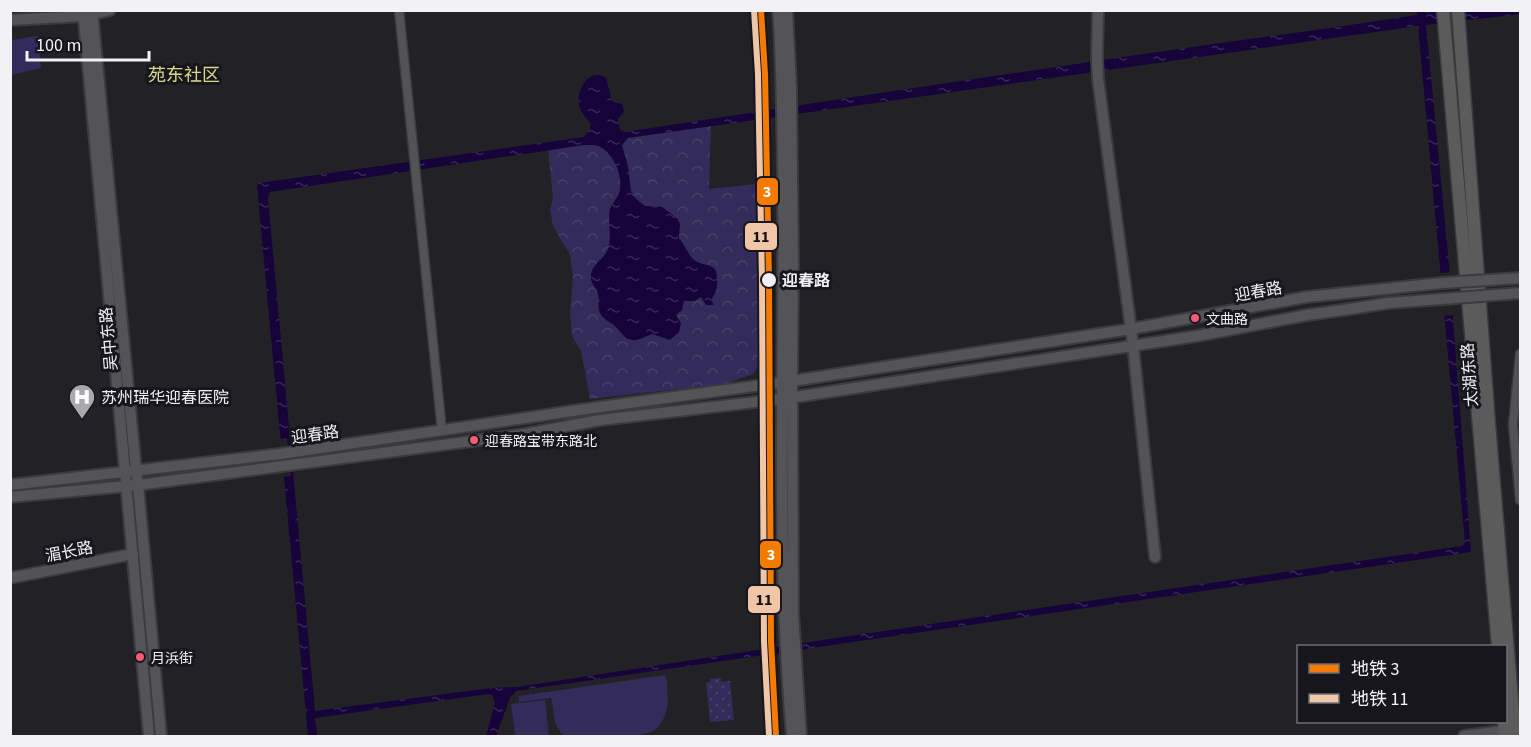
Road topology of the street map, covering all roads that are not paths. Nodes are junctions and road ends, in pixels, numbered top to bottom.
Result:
1 (110, 10) edge
2 (399, 10) edge
3 (778, 10) edge
4 (787, 10) edge
5 (1098, 10) edge
6 (1443, 10) edge
7 (88, 13) edge
8 (1459, 16) edge
9 (10, 20) edge
10 (786, 87) junction
11 (1521, 278) edge
12 (1521, 293) edge
13 (1131, 329) junction
14 (1133, 345) junction
15 (1521, 354) edge
16 (787, 382) junction
17 (787, 398) junction
18 (442, 431) junction
19 (285, 459) junction
20 (131, 471) junction
21 (10, 485) edge
22 (138, 485) junction
23 (126, 486) junction
24 (10, 497) edge
25 (1521, 500) edge
26 (133, 554) junction
27 (1155, 557) dead end
28 (10, 578) edge
29 (1498, 645) edge
30 (1505, 645) edge
31 (790, 650) junction
32 (1507, 674) edge
33 (1511, 730) edge
34 (149, 736) edge
35 (161, 736) edge
36 (792, 736) edge
37 (801, 736) edge
38 (1464, 736) edge

1 - 7 street
2 - 18 street
3 - 10 main road
4 - 10 main road
5 - 13 street
6 - 29 main road, 太湖东路
7 - 9 street
7 - 20 main road, 吴中东路
8 - 30 main road, 太湖东路
10 - 16 main road
11 - 13 main road, 迎春路, bridge
12 - 14 main road, 迎春路, bridge
13 - 14 street
13 - 16 main road, 迎春路
14 - 17 main road, 迎春路
14 - 27 street
15 - 25 street
16 - 17 main road
16 - 18 main road, 迎春路
17 - 19 main road, 迎春路
17 - 31 main road
18 - 19 main road, 迎春路
19 - 20 main road, 迎春路
19 - 22 main road, 迎春路
20 - 21 main road, 迎春路
20 - 22 main road, 吴中东路
20 - 23 main road, 吴中东路
22 - 23 main road, 迎春路
22 - 35 main road, 吴中东路
23 - 24 main road, 迎春路
23 - 26 main road, 吴中东路
26 - 28 street, 湄长路
26 - 34 main road, 吴中东路
31 - 36 main road
31 - 37 main road
32 - 33 main road, 太湖东路
33 - 38 street

